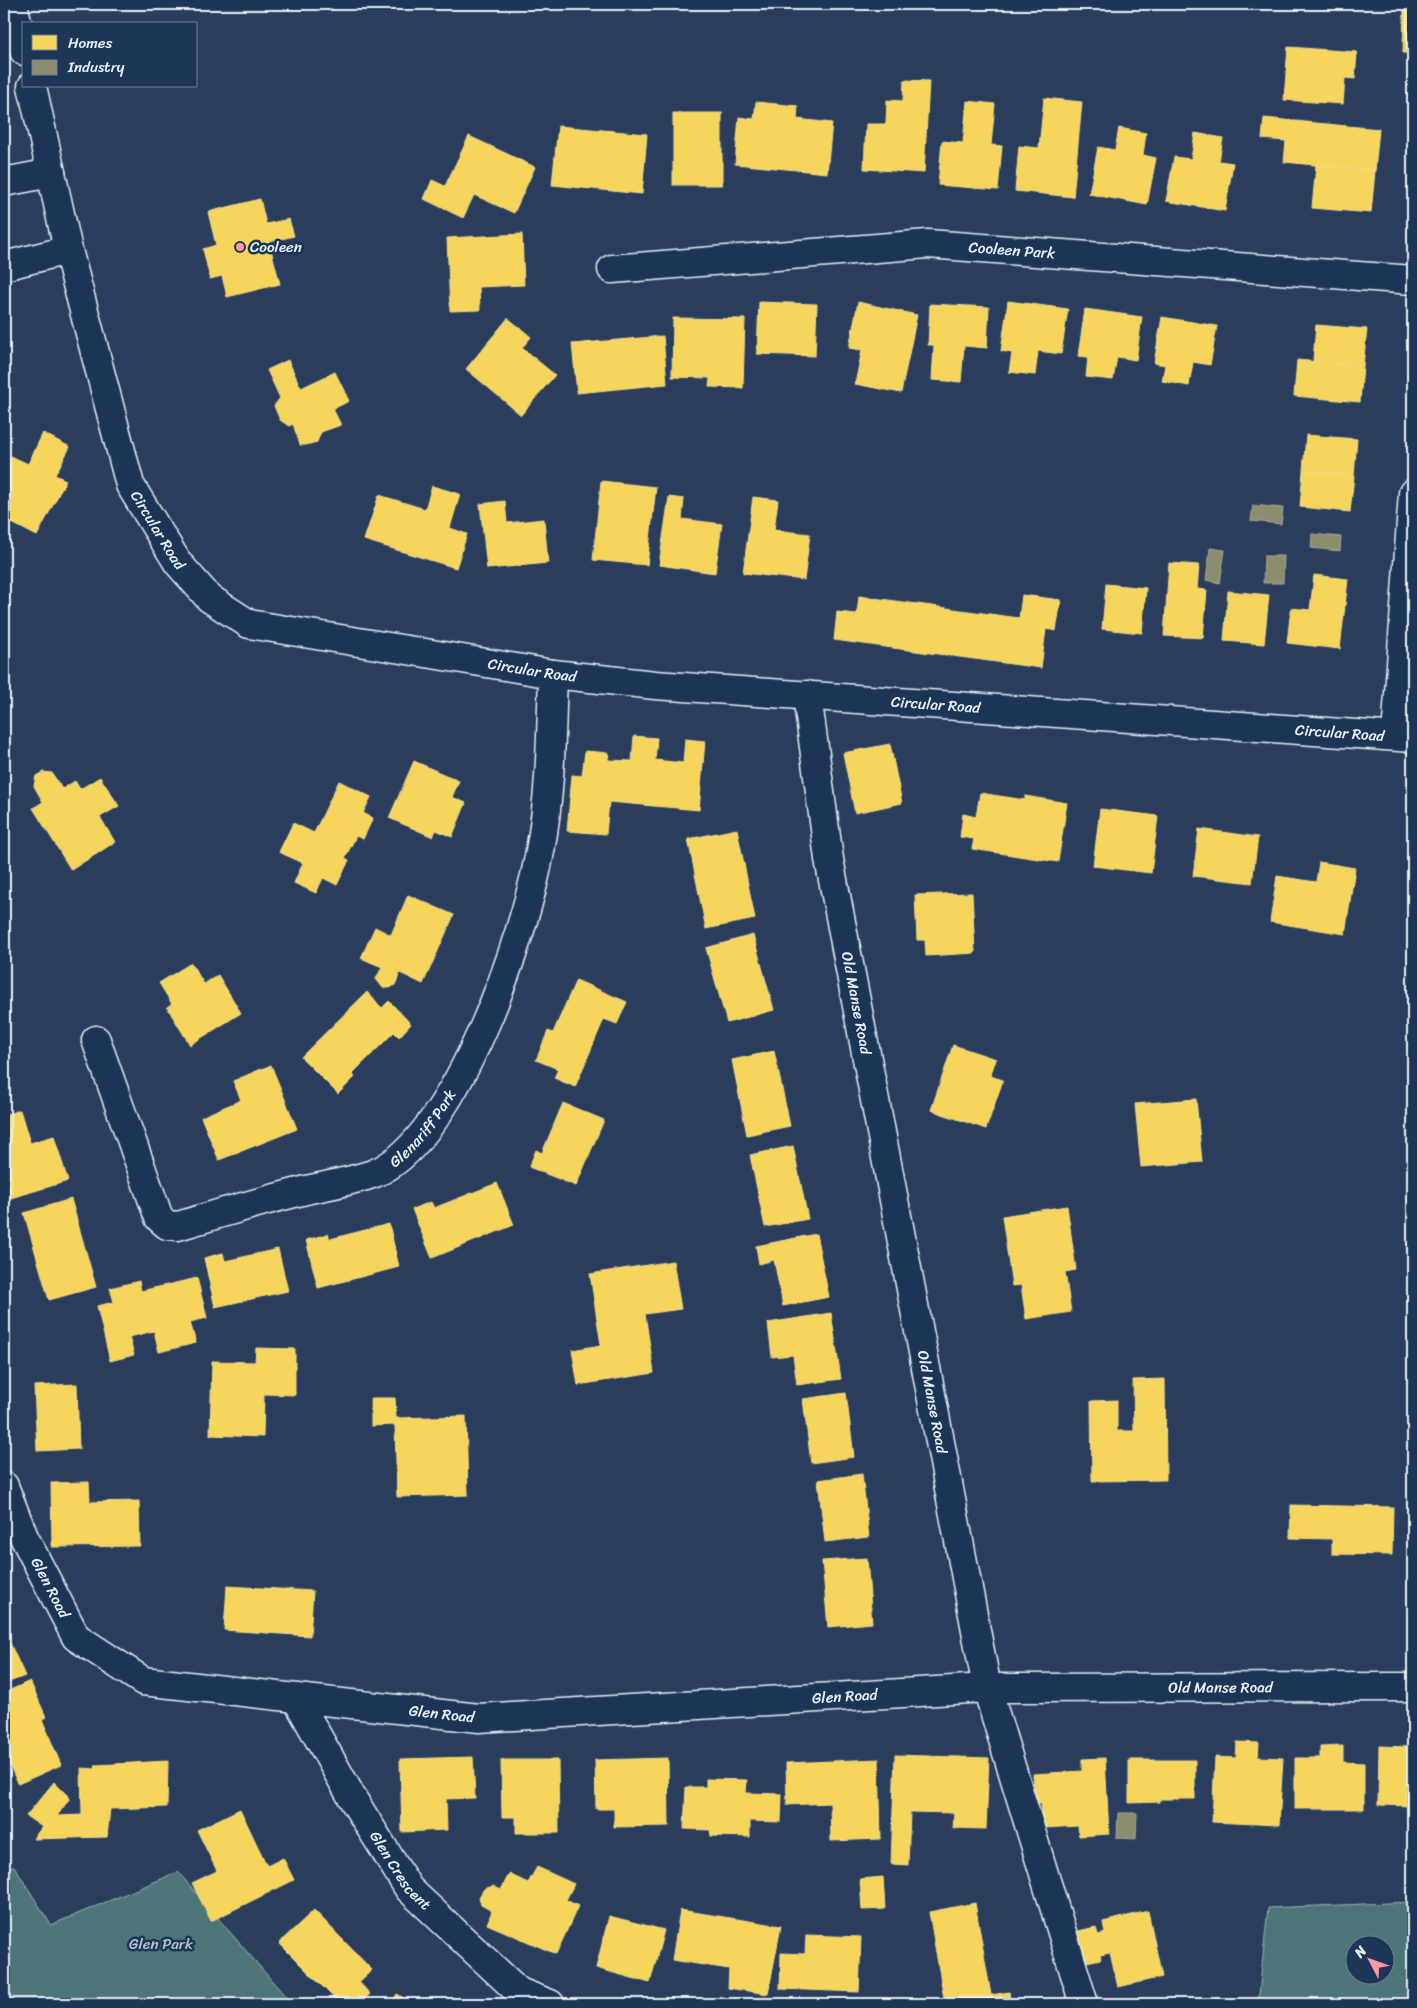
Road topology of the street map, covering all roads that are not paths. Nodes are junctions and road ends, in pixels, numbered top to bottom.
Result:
1 (13, 4) edge
2 (22, 42) edge
3 (32, 88) edge
4 (51, 173) junction
5 (4, 182) edge
6 (68, 250) junction
7 (4, 266) edge
8 (612, 269) dead end
9 (1413, 280) edge
10 (1413, 493) edge
11 (553, 674) junction
12 (807, 695) junction
13 (1405, 737) edge
14 (96, 1040) dead end
15 (4, 1486) edge
16 (1413, 1687) edge
17 (987, 1688) junction
18 (296, 1698) junction
19 (550, 2004) edge
20 (1084, 2004) edge

1 - 2 street
3 - 4 street, Circular Road
4 - 5 street
4 - 6 street, Circular Road
6 - 7 street
6 - 11 street, Circular Road
8 - 9 street, Cooleen Park
10 - 13 street
11 - 12 street, Circular Road
11 - 14 street, Glenariff Park
12 - 13 street, Circular Road
12 - 17 street, Old Manse Road
15 - 18 street, Glen Road
16 - 17 street, Old Manse Road
17 - 18 street, Glen Road
17 - 20 street
18 - 19 street, Glen Crescent

